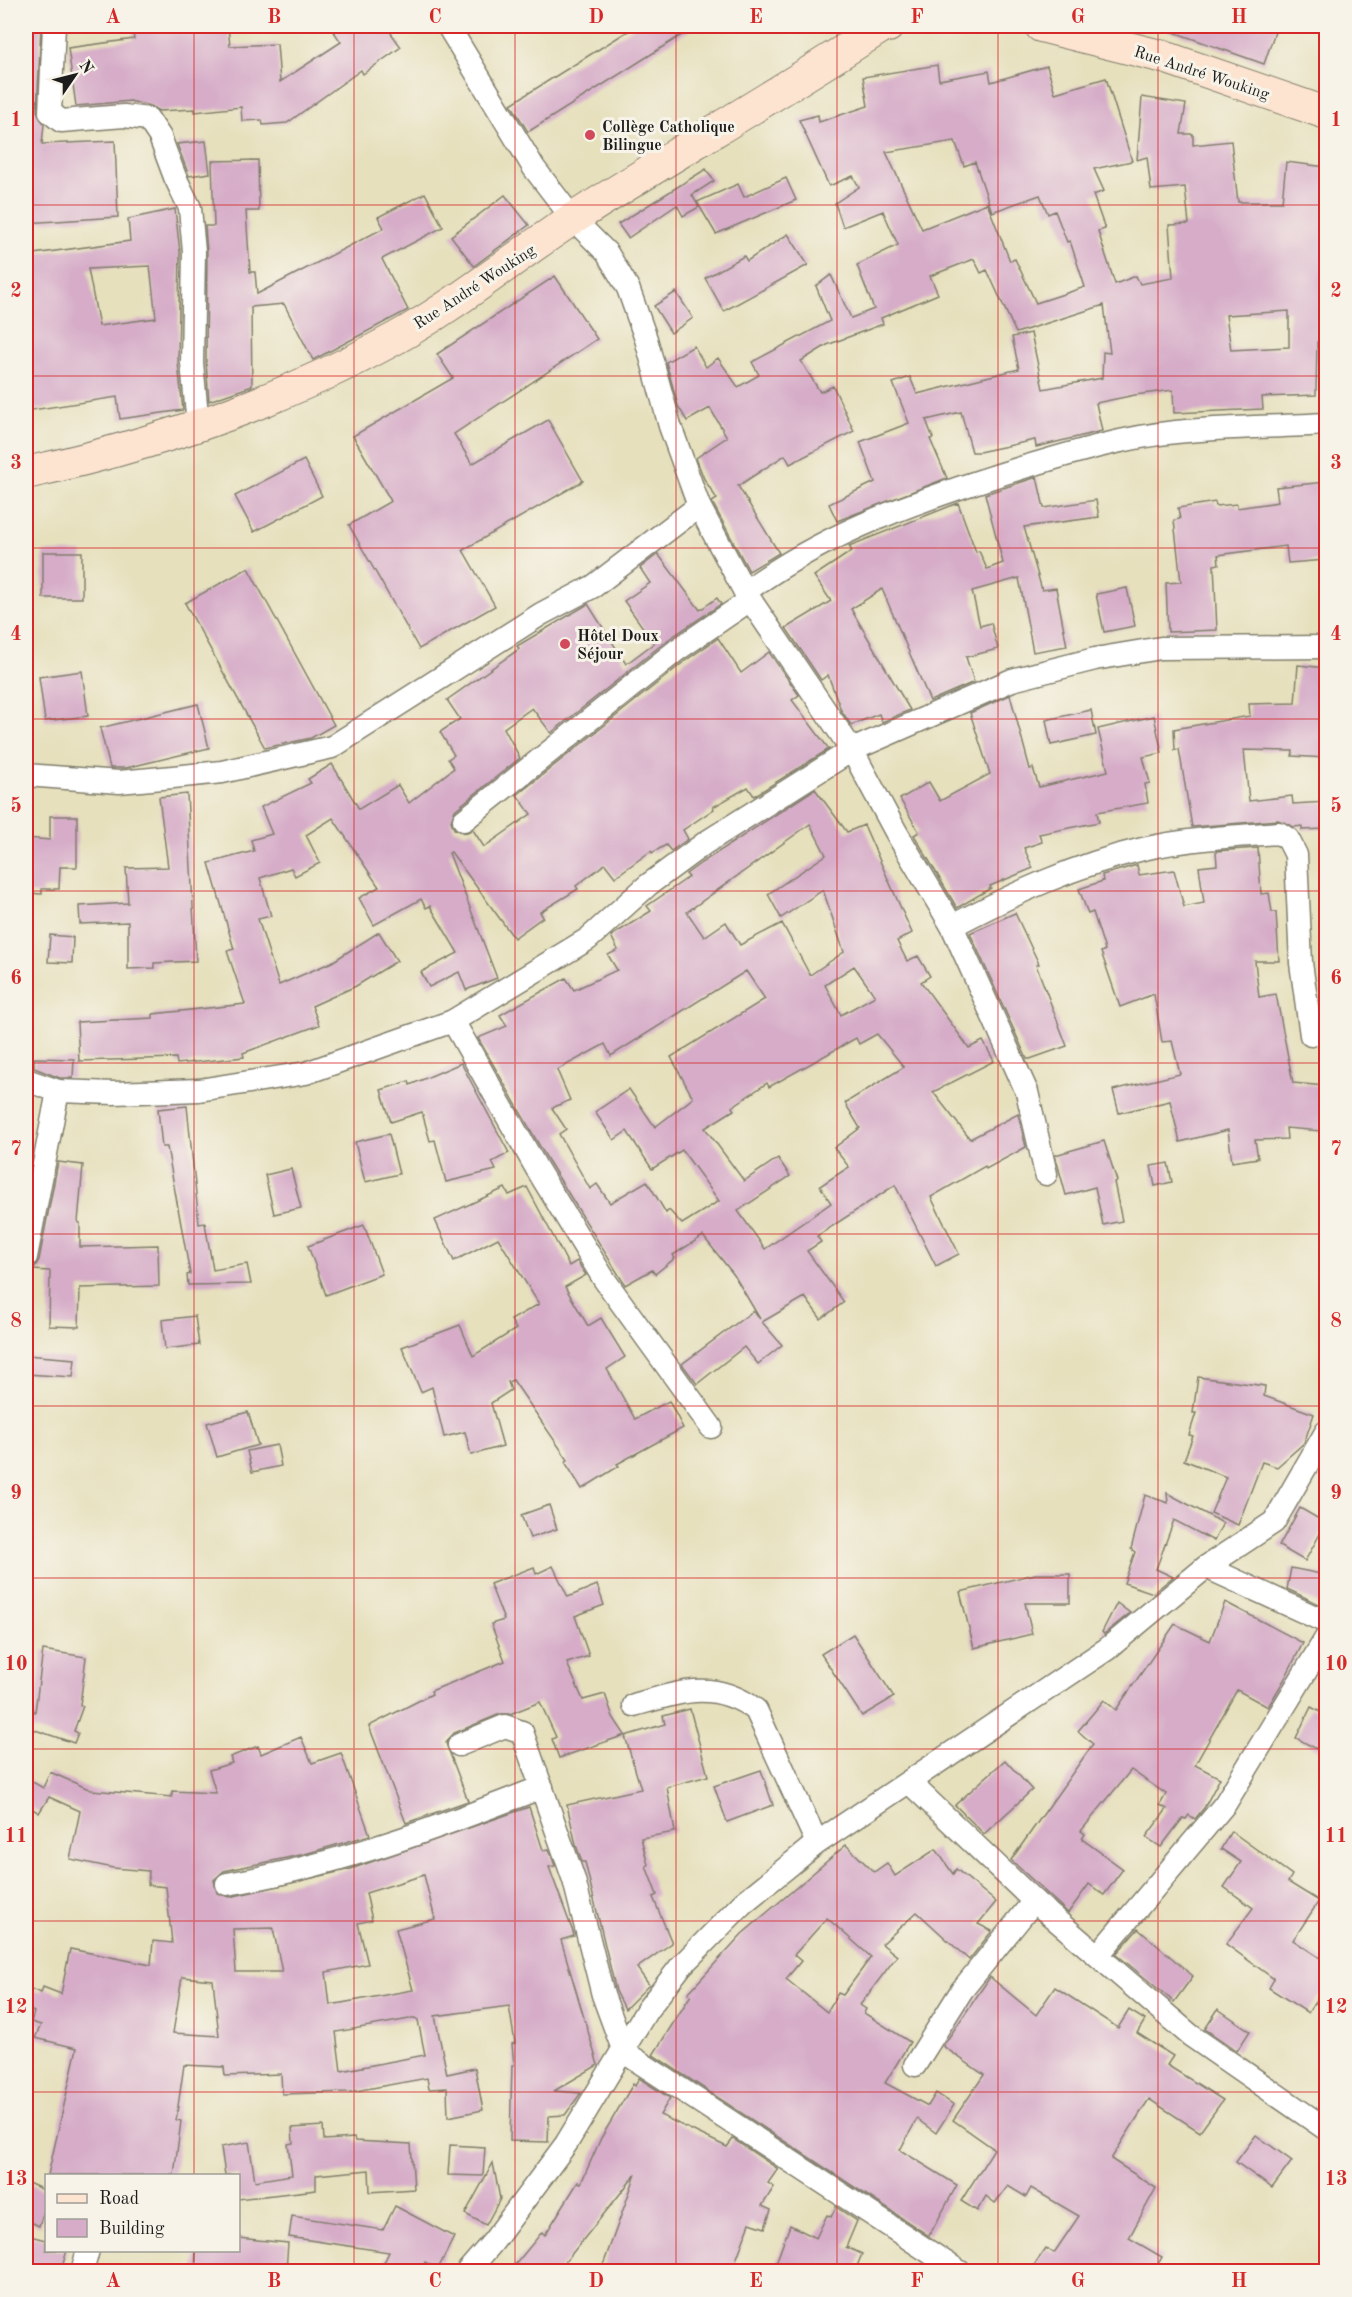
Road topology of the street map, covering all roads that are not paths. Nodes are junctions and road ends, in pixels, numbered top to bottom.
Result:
1 (54, 26) edge
2 (448, 26) edge
3 (883, 26) edge
4 (1041, 26) edge
5 (1326, 112) edge
6 (573, 219) junction
7 (1326, 424) edge
8 (198, 425) junction
9 (26, 473) edge
10 (699, 506) junction
11 (747, 596) junction
12 (1326, 647) edge
13 (852, 750) junction
14 (26, 775) edge
15 (464, 820) dead end
16 (952, 926) junction
17 (453, 1021) junction
18 (1311, 1035) dead end
19 (26, 1080) edge
20 (58, 1091) junction
21 (1046, 1174) dead end
22 (26, 1257) edge
23 (711, 1427) dead end
24 (1326, 1432) edge
25 (1206, 1567) junction
26 (1326, 1622) edge
27 (1326, 1638) edge
28 (634, 1705) dead end
29 (459, 1745) dead end
30 (910, 1783) junction
31 (542, 1787) junction
32 (817, 1843) junction
33 (227, 1884) dead end
34 (1034, 1901) junction
35 (1098, 1955) junction
36 (624, 2052) junction
37 (915, 2065) dead end
38 (1326, 2129) edge
39 (87, 2252) edge
40 (82, 2271) edge
41 (467, 2271) edge
42 (960, 2271) edge

1 - 8 street
2 - 6 street
3 - 6 street, Rue André Wouking
4 - 5 street, Rue André Wouking
6 - 8 street, Rue André Wouking
6 - 10 street
7 - 11 street
8 - 9 street, Rue André Wouking
10 - 11 street
10 - 14 street
11 - 13 street
11 - 15 street
12 - 13 street
13 - 16 street
13 - 17 street
16 - 18 street
16 - 21 street
17 - 20 street
17 - 23 street
19 - 20 street
20 - 22 street
24 - 25 street
25 - 26 street
25 - 30 street
27 - 35 street
28 - 32 street
29 - 31 street
30 - 32 street
30 - 34 street
31 - 33 street
31 - 36 street
32 - 36 street
34 - 35 street
34 - 37 street
35 - 38 street
36 - 41 street
36 - 42 street
39 - 40 street

